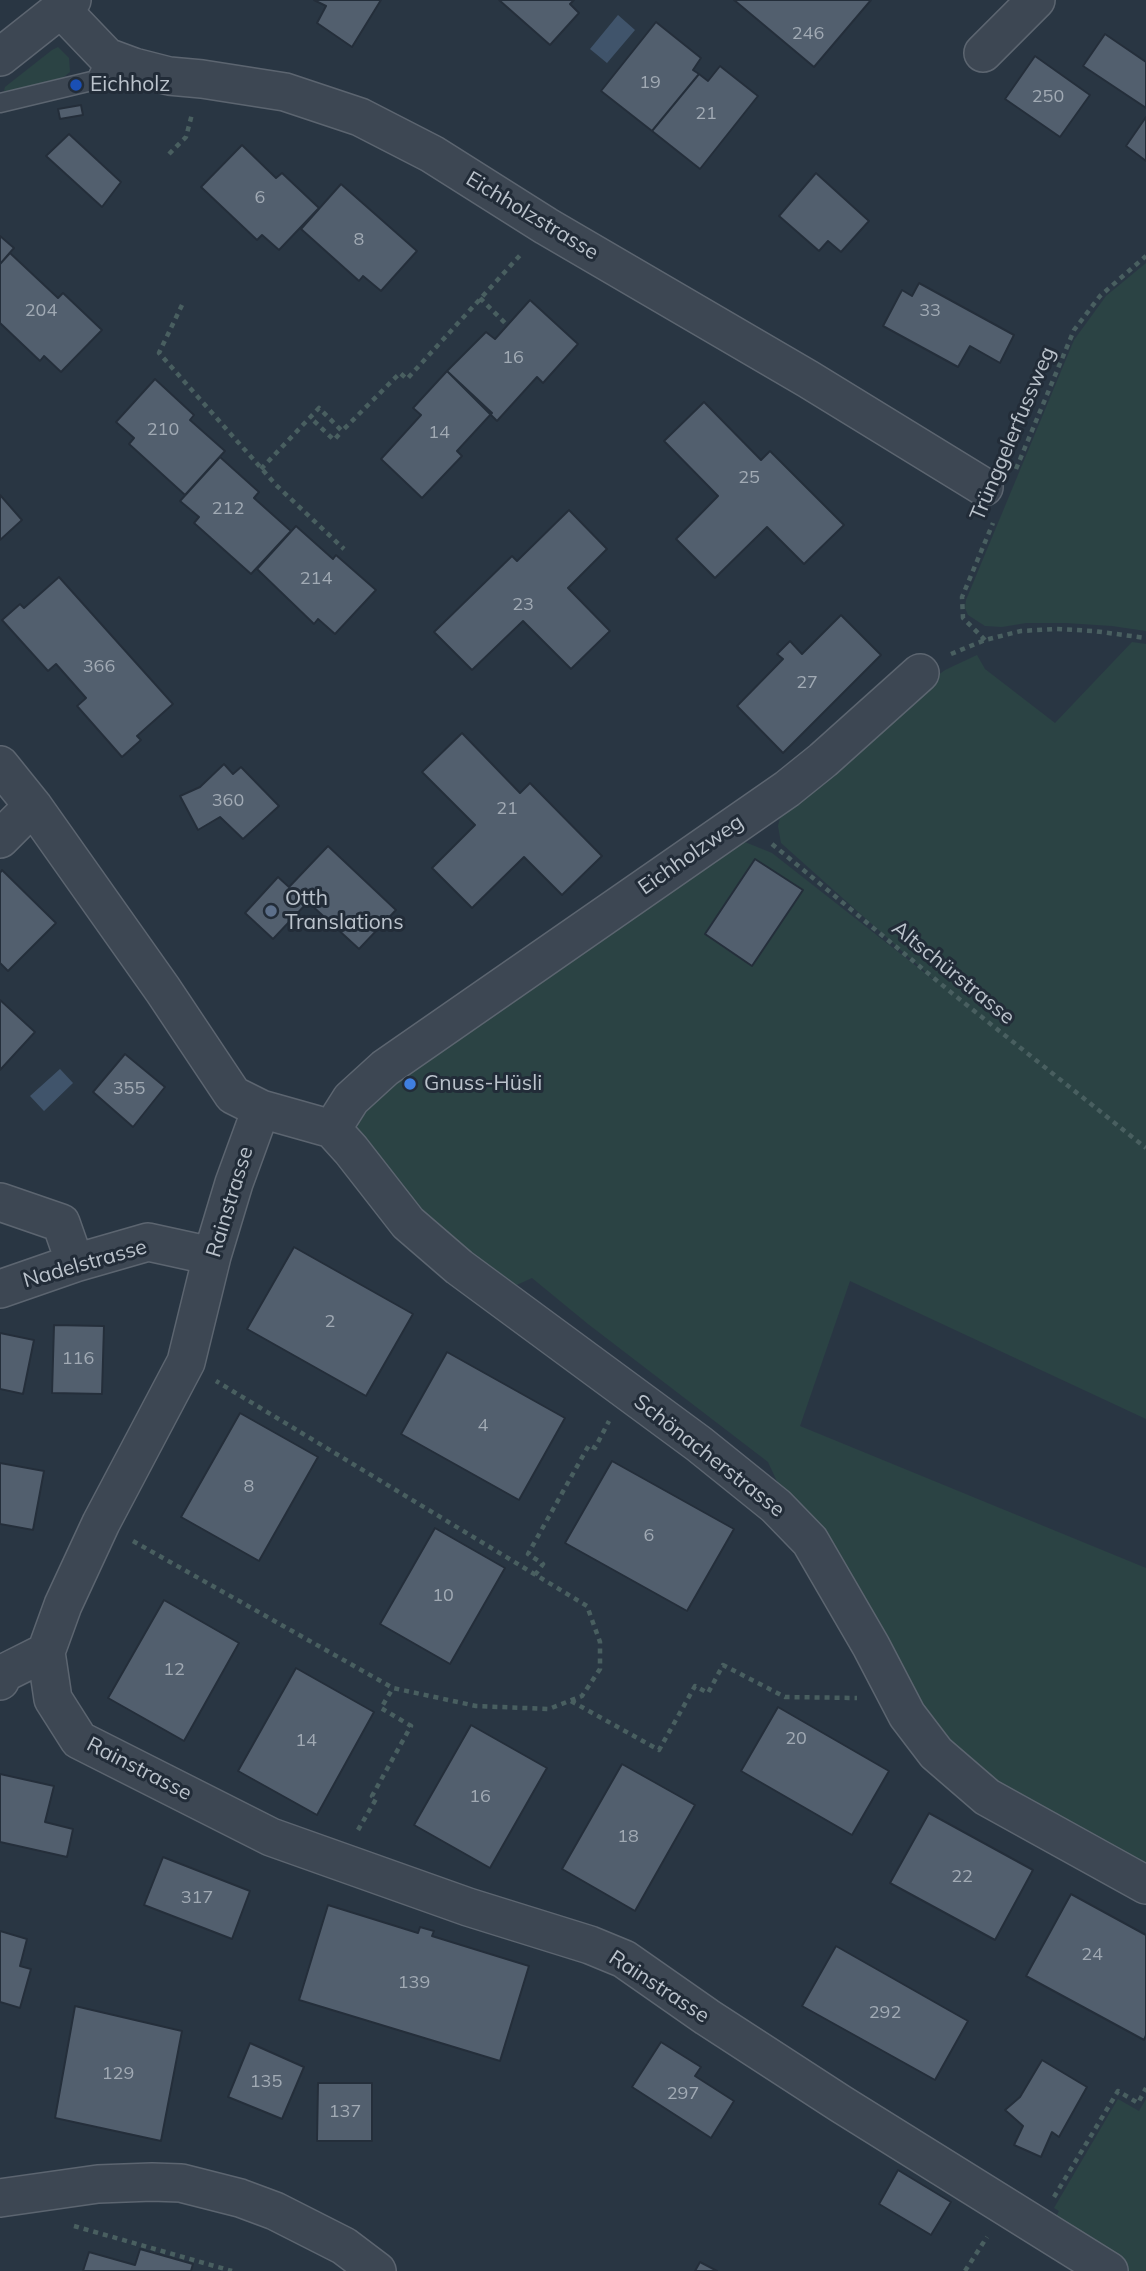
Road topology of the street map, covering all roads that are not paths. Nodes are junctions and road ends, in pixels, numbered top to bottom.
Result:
1 (1036, 0) edge
2 (67, 5) edge
3 (983, 53) dead end
4 (0, 57) edge
5 (107, 57) junction
6 (0, 103) edge
7 (1000, 479) road end
8 (920, 673) road end
9 (0, 765) edge
10 (33, 806) junction
11 (0, 839) edge
12 (261, 1109) junction
13 (332, 1129) junction
14 (0, 1202) edge
15 (212, 1256) junction
16 (75, 1263) junction
17 (0, 1289) edge
18 (46, 1652) junction
19 (0, 1681) edge
20 (1146, 1885) edge
21 (0, 2198) edge
22 (377, 2271) edge
23 (1110, 2271) edge

1 - 3 street
2 - 4 street
2 - 5 street, Eichholzstrasse
5 - 6 lane
5 - 7 street, Eichholzstrasse
8 - 13 street, Eichholzweg
9 - 10 street
10 - 11 street
10 - 12 street
12 - 13 street
12 - 15 street, Rainstrasse
13 - 20 street, Schönacherstrasse
14 - 16 street
15 - 16 street, Nadelstrasse
15 - 18 street, Rainstrasse
16 - 17 street, Nadelstrasse
18 - 19 street
18 - 23 street, Rainstrasse
21 - 22 street

